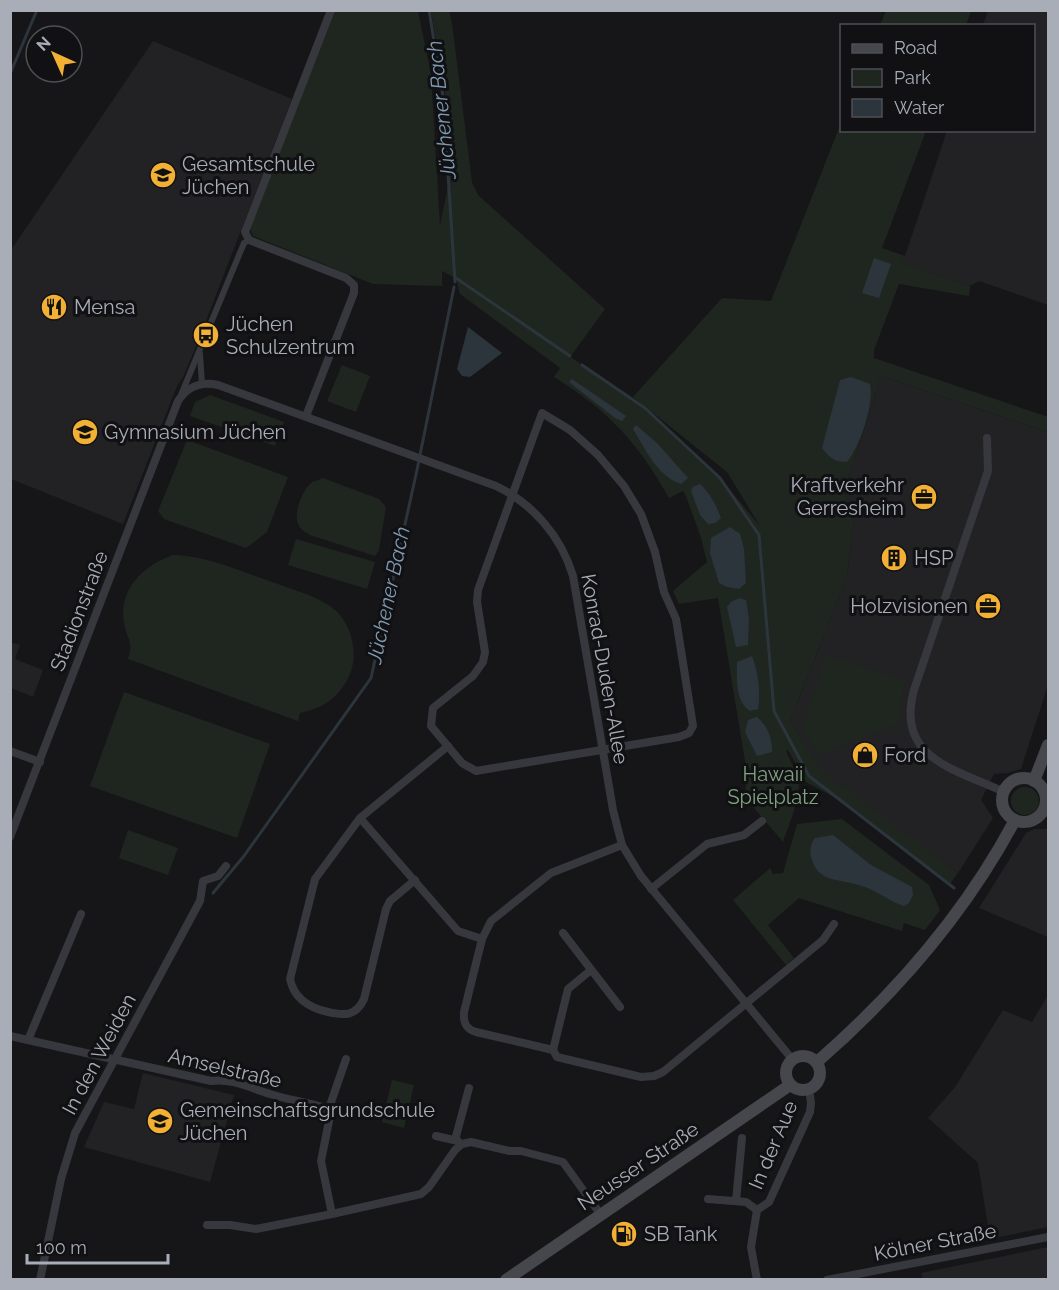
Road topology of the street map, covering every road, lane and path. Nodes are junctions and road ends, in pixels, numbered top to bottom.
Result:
1 (331, 10) edge
2 (249, 240) junction
3 (200, 352) junction
4 (202, 384) junction
5 (180, 397) junction
6 (306, 416) junction
7 (987, 438) dead end
8 (513, 495) junction
9 (1048, 745) edge
10 (448, 746) junction
11 (10, 751) edge
12 (603, 751) junction
13 (40, 762) junction
14 (1034, 781) junction
15 (1004, 792) junction
16 (1046, 811) edge
17 (360, 818) junction
18 (762, 820) dead end
19 (1015, 820) junction
20 (10, 837) edge
21 (622, 846) junction
22 (226, 866) dead end
23 (415, 880) junction
24 (651, 889) junction
25 (81, 915) dead end
26 (834, 924) dead end
27 (563, 933) dead end
28 (482, 939) junction
29 (591, 970) junction
30 (746, 1004) junction
31 (620, 1007) dead end
32 (10, 1035) edge
33 (28, 1040) junction
34 (553, 1050) junction
35 (114, 1059) junction
36 (346, 1059) dead end
37 (792, 1059) junction
38 (817, 1062) junction
39 (790, 1084) junction
40 (470, 1088) dead end
41 (809, 1089) junction
42 (328, 1111) junction
43 (436, 1136) dead end
44 (742, 1138) dead end
45 (455, 1140) junction
46 (464, 1143) junction
47 (708, 1199) dead end
48 (736, 1201) junction
49 (757, 1210) junction
50 (332, 1214) junction
51 (601, 1215) junction
52 (207, 1226) dead end
53 (1048, 1236) edge
54 (40, 1280) edge
55 (506, 1280) edge
56 (757, 1280) edge
57 (827, 1280) edge

1 - 2 street
2 - 3 street
2 - 6 street
3 - 4 street
3 - 5 street
4 - 5 street
4 - 6 street, Konrad-Duden-Allee
5 - 13 street, Stadionstraße
6 - 8 street, Konrad-Duden-Allee
7 - 15 street
8 - 10 street
8 - 12 street, Konrad-Duden-Allee
8 - 12 street
9 - 14 main road
10 - 12 street
10 - 17 street
11 - 13 street
12 - 21 street, Konrad-Duden-Allee
13 - 20 street, Stadionstraße
14 - 15 main road
14 - 16 main road
15 - 19 main road
16 - 19 main road
17 - 23 street
17 - 23 street
18 - 24 street
19 - 38 main road
21 - 24 street, Konrad-Duden-Allee
21 - 28 street
22 - 35 street, In den Weiden
23 - 28 street
24 - 30 street, Konrad-Duden-Allee
25 - 33 street
26 - 30 street
27 - 29 street
28 - 34 street
29 - 31 street
29 - 34 street
30 - 34 street
30 - 37 street, Konrad-Duden-Allee
32 - 33 street, Amselstraße
33 - 35 street, Amselstraße
35 - 42 street, Amselstraße
35 - 54 street, In den Weiden
36 - 42 street
37 - 38 main road
37 - 39 main road
38 - 41 main road
39 - 41 main road
39 - 51 main road, Neusser Straße
40 - 45 street
41 - 49 street, In der Aue
42 - 50 street
43 - 45 street
44 - 48 street, In der Aue
45 - 46 street
46 - 50 street
46 - 51 street
47 - 48 street, In der Aue
48 - 49 street, In der Aue
49 - 56 street, In der Aue
50 - 52 street
51 - 55 main road, Neusser Straße
53 - 57 street, Kölner Straße

